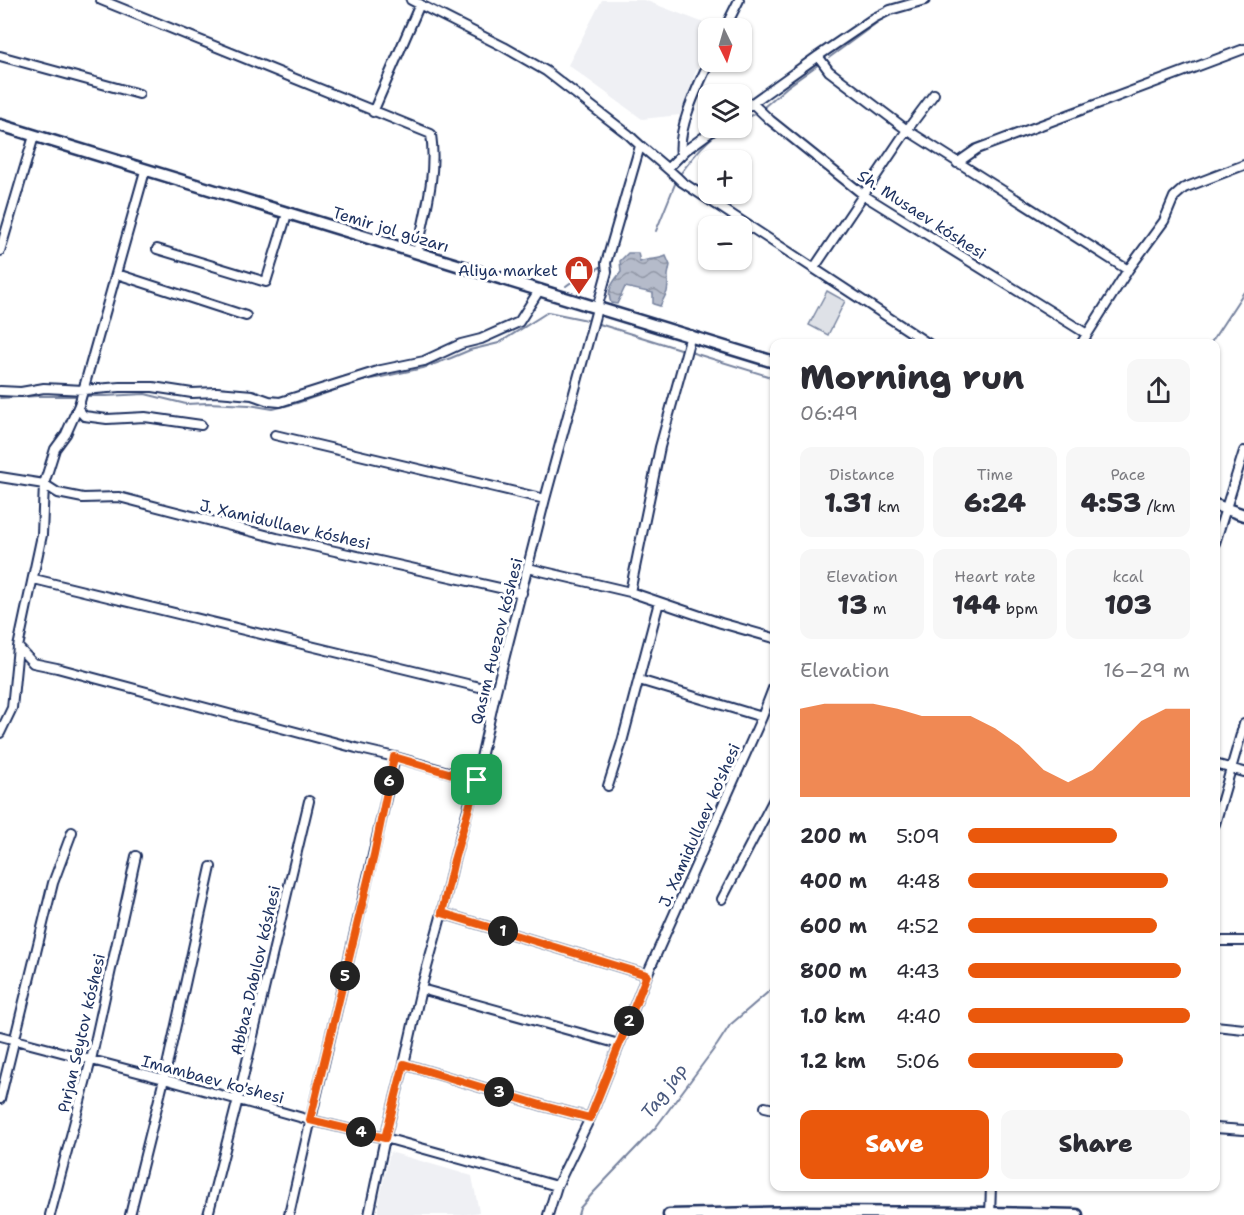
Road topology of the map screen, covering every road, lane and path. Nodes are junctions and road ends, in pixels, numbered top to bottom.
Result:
1 (101, 0) edge
2 (411, 0) edge
3 (739, 0) edge
4 (892, 0) edge
5 (925, 0) edge
6 (420, 4) junction
7 (890, 10) junction
8 (730, 18) edge
9 (1244, 49) edge
10 (0, 56) edge
11 (818, 56) junction
12 (704, 72) edge
13 (139, 94) dead end
14 (934, 94) dead end
15 (752, 104) joint
16 (373, 112) junction
17 (0, 125) edge
18 (908, 130) junction
19 (34, 136) junction
20 (703, 138) edge
21 (640, 146) junction
22 (681, 155) junction
23 (957, 163) junction
24 (1244, 165) edge
25 (668, 168) junction
26 (145, 171) junction
27 (864, 196) junction
28 (287, 214) junction
29 (3, 231) edge
30 (157, 249) dead end
31 (0, 251) edge
32 (417, 253) junction
33 (814, 268) junction
34 (1128, 270) junction
35 (117, 274) junction
36 (540, 289) junction
37 (596, 306) junction
38 (246, 316) dead end
39 (1087, 334) junction
40 (691, 335) junction
41 (921, 339) edge
42 (1084, 339) edge
43 (770, 361) edge
44 (84, 390) junction
45 (0, 391) edge
46 (79, 407) junction
47 (201, 425) dead end
48 (275, 435) dead end
49 (1244, 452) edge
50 (0, 477) edge
51 (44, 484) junction
52 (545, 499) junction
53 (1220, 507) edge
54 (1244, 515) edge
55 (528, 568) junction
56 (34, 579) junction
57 (630, 592) junction
58 (522, 593) junction
59 (659, 602) junction
60 (770, 637) edge
61 (18, 647) junction
62 (639, 680) junction
63 (496, 692) junction
64 (770, 696) edge
65 (762, 717) junction
66 (1244, 724) edge
67 (0, 733) edge
68 (394, 757) junction
69 (1220, 766) edge
70 (1231, 769) junction
71 (1244, 772) edge
72 (477, 780) junction
73 (608, 786) dead end
74 (309, 801) dead end
75 (770, 807) edge
76 (1220, 807) edge
77 (72, 832) dead end
78 (136, 856) dead end
79 (211, 867) dead end
80 (722, 899) dead end
81 (442, 913) junction
82 (1220, 941) edge
83 (1244, 941) edge
84 (647, 975) junction
85 (421, 989) junction
86 (1220, 1027) edge
87 (1244, 1029) edge
88 (0, 1036) edge
89 (14, 1040) junction
90 (619, 1044) junction
91 (91, 1060) junction
92 (404, 1064) junction
93 (164, 1079) junction
94 (0, 1099) edge
95 (238, 1099) junction
96 (590, 1118) junction
97 (310, 1120) junction
98 (1220, 1128) edge
99 (1244, 1130) edge
100 (385, 1138) junction
101 (557, 1186) junction
102 (991, 1191) edge
103 (803, 1214) edge
104 (990, 1214) edge
105 (50, 1215) edge
106 (130, 1215) edge
107 (208, 1215) edge
108 (289, 1215) edge
109 (369, 1215) edge
110 (548, 1215) edge
111 (669, 1215) edge
112 (1077, 1215) edge

1 - 16 street
2 - 6 street
3 - 8 street
4 - 7 street
5 - 7 street
6 - 16 street
6 - 21 street
7 - 11 street
9 - 23 street
10 - 13 street
11 - 15 street
11 - 18 street
12 - 22 street
14 - 18 street
15 - 27 street, Sh. Musaev kóshesi
16 - 32 street
17 - 19 street, Temir jol gúzarı
18 - 23 street
18 - 27 street
19 - 26 street, Temir jol gúzarı
19 - 29 street
20 - 22 street
21 - 25 street
21 - 37 street, Qasım Auezov kóshesi
22 - 25 street
23 - 34 street
24 - 34 street
25 - 33 street
26 - 28 street, Temir jol gúzarı
26 - 35 street
27 - 33 street
27 - 39 street, Sh. Musaev kóshesi
28 - 30 street
28 - 32 street, Temir jol gúzarı
29 - 31 street
32 - 36 street, Temir jol gúzarı
33 - 41 street
34 - 39 street
35 - 38 street
35 - 44 street
36 - 37 street, Temir jol gúzarı
36 - 44 street
37 - 40 street, Temir jol gúzarı
37 - 52 street, Qasım Auezov kóshesi
39 - 42 street
40 - 43 street, Temir jol gúzarı
40 - 57 street
44 - 45 street
44 - 46 street
46 - 47 street
46 - 51 street
48 - 52 street
49 - 53 street
50 - 51 street, J. Xamidullaev kóshesi
51 - 56 street
51 - 58 street, J. Xamidullaev kóshesi
52 - 55 street, Qasım Auezov kóshesi
53 - 54 street
55 - 57 street
55 - 58 street, Qasım Auezov kóshesi
56 - 61 street
56 - 63 street
57 - 59 street
58 - 63 street, Qasım Auezov kóshesi
59 - 60 street
59 - 62 street
61 - 67 street
61 - 68 street
62 - 65 street
62 - 73 street
63 - 72 street, Qasım Auezov kóshesi
64 - 65 street, J. Xamidullaev ko'shesi
65 - 84 street, J. Xamidullaev ko'shesi
66 - 70 street
68 - 72 street
68 - 97 street
69 - 70 street
70 - 71 street
70 - 76 street
72 - 81 street, Qasım Auezov kóshesi
74 - 95 street, Abbaz Dabılov kóshesi
75 - 80 street
77 - 89 street
78 - 91 street, Pırjan Seytov kóshesi
79 - 93 street
81 - 84 street
81 - 85 street, Qasım Auezov kóshesi
82 - 83 street
84 - 90 street, J. Xamidullaev ko'shesi
85 - 90 street
85 - 92 street, Qasım Auezov kóshesi
86 - 87 street
88 - 89 street, Imambaev ko'shesi
89 - 91 street, Imambaev ko'shesi
89 - 94 street
90 - 96 street, J. Xamidullaev ko'shesi
91 - 93 street, Imambaev ko'shesi
91 - 105 street, Pırjan Seytov kóshesi
92 - 96 street
92 - 100 street, Qasım Auezov kóshesi
93 - 95 street, Imambaev ko'shesi
93 - 106 street
95 - 97 street, Imambaev ko'shesi
95 - 107 street, Abbaz Dabılov kóshesi
96 - 101 street, J. Xamidullaev ko'shesi
97 - 100 street, Imambaev ko'shesi
97 - 108 street
98 - 99 street
100 - 101 street, Imambaev ko'shesi
100 - 109 street, Qasım Auezov kóshesi
101 - 110 street, J. Xamidullaev ko'shesi
102 - 104 street
103 - 104 street
103 - 111 street
104 - 112 street

